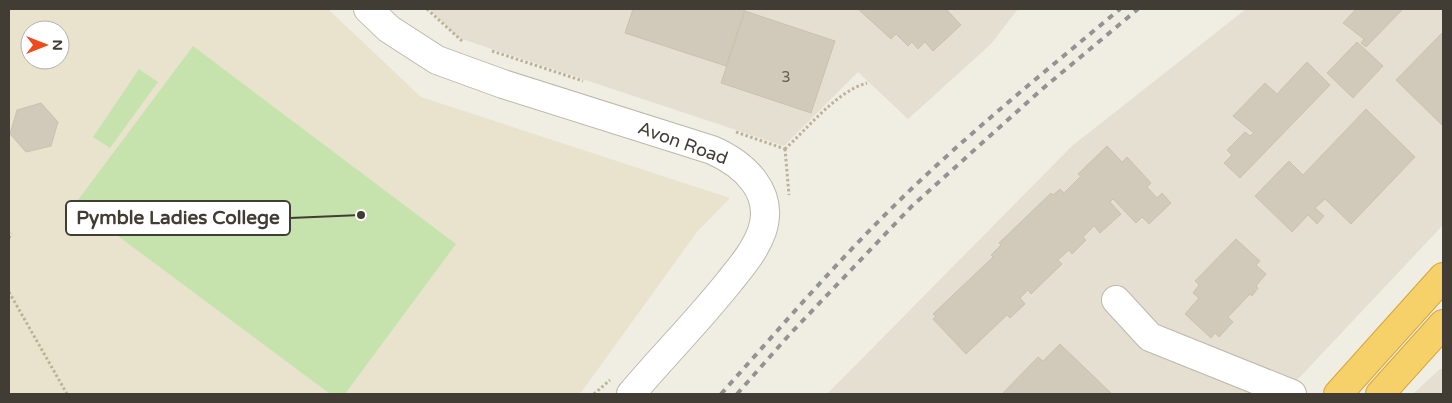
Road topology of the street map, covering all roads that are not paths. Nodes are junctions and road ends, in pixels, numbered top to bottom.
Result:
1 (368, 9) edge
2 (1443, 277) edge
3 (1116, 300) dead end
4 (1443, 324) edge
5 (631, 394) edge
6 (1292, 394) edge
7 (1338, 394) edge
8 (1380, 394) edge

1 - 5 street, Avon Road
2 - 7 highway
3 - 6 street
4 - 8 highway

